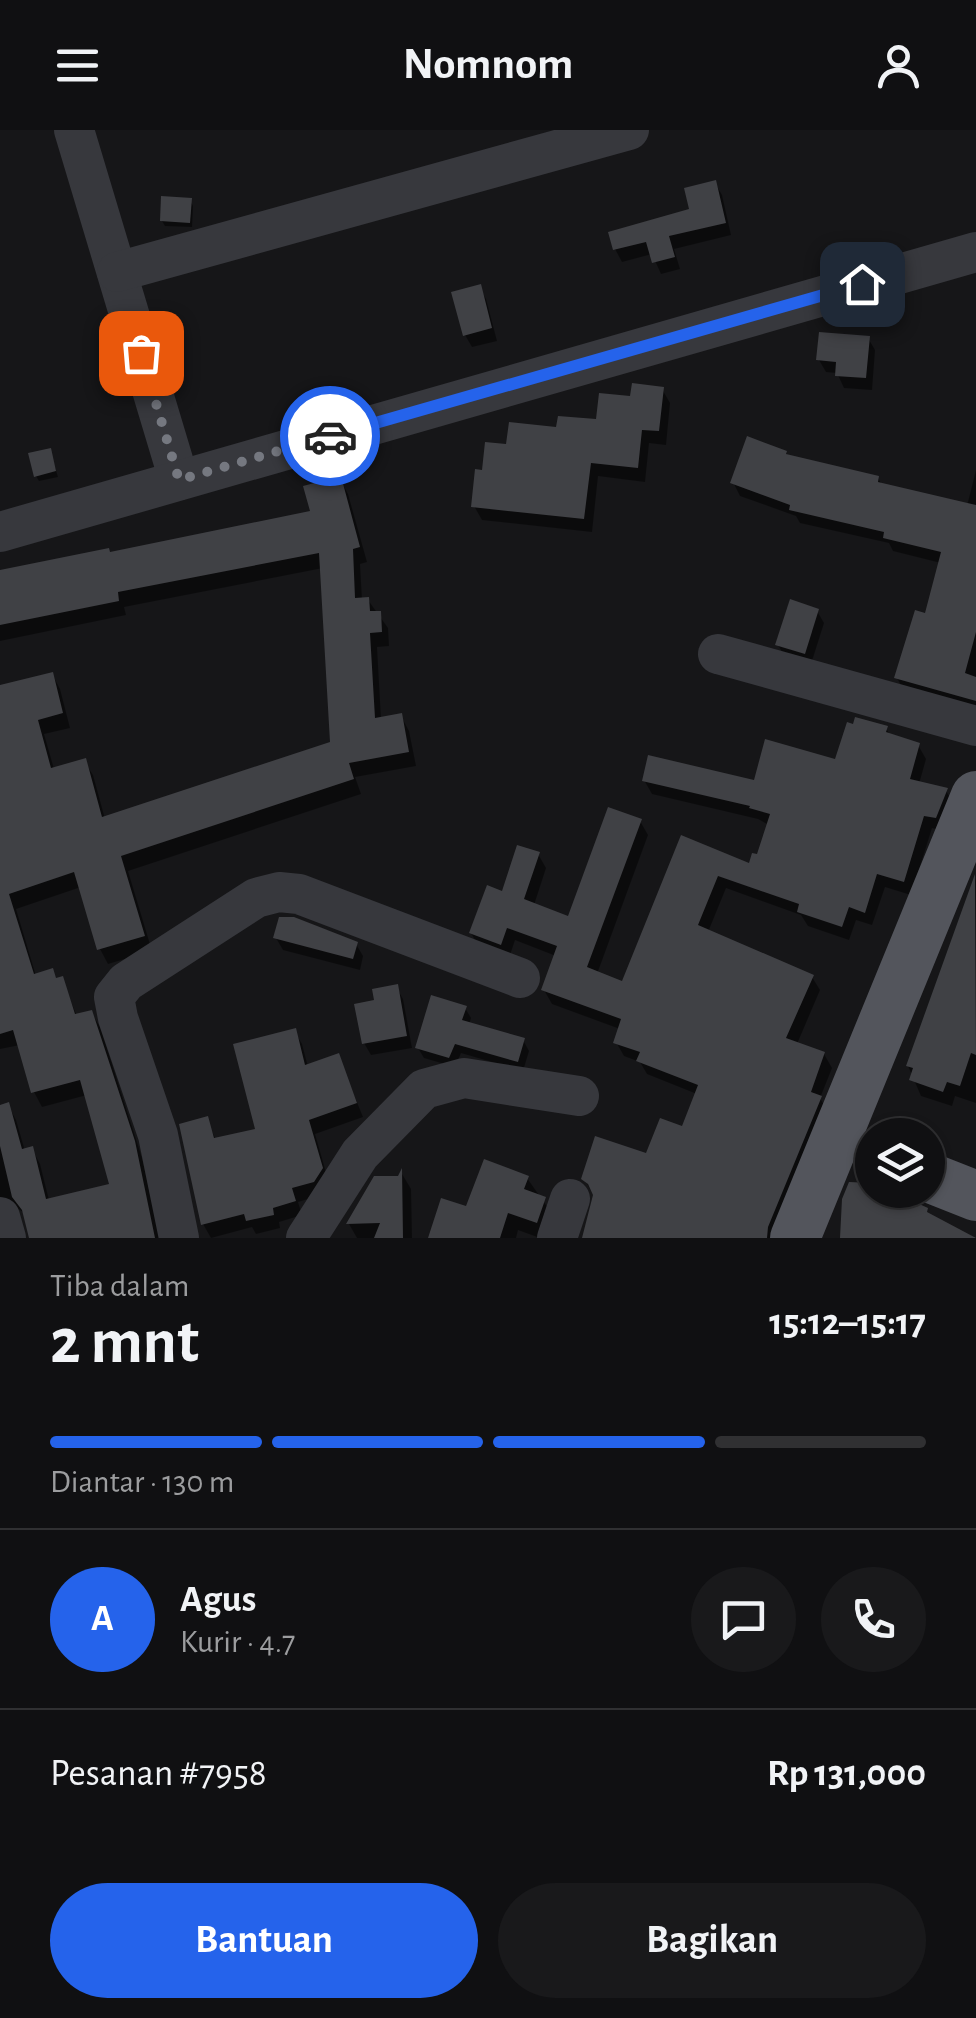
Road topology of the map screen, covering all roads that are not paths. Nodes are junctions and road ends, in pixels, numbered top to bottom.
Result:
1 (74, 130) edge
2 (629, 130) edge
3 (976, 252) edge
4 (117, 272) junction
5 (179, 480) junction
6 (0, 532) edge
7 (718, 654) dead end
8 (976, 726) edge
9 (976, 796) edge
10 (520, 978) dead end
11 (579, 1096) dead end
12 (864, 1118) edge
13 (855, 1145) edge
14 (945, 1184) edge
15 (976, 1196) edge
16 (570, 1199) dead end
17 (0, 1217) edge
18 (6, 1238) edge
19 (179, 1238) edge
20 (306, 1238) edge
21 (557, 1238) edge
22 (795, 1238) edge

1 - 4 street
2 - 4 street
3 - 5 street
4 - 5 street
5 - 6 street
7 - 8 street
9 - 12 main road
10 - 19 street
11 - 20 street
13 - 22 main road
14 - 15 main road
16 - 21 street
17 - 18 street

